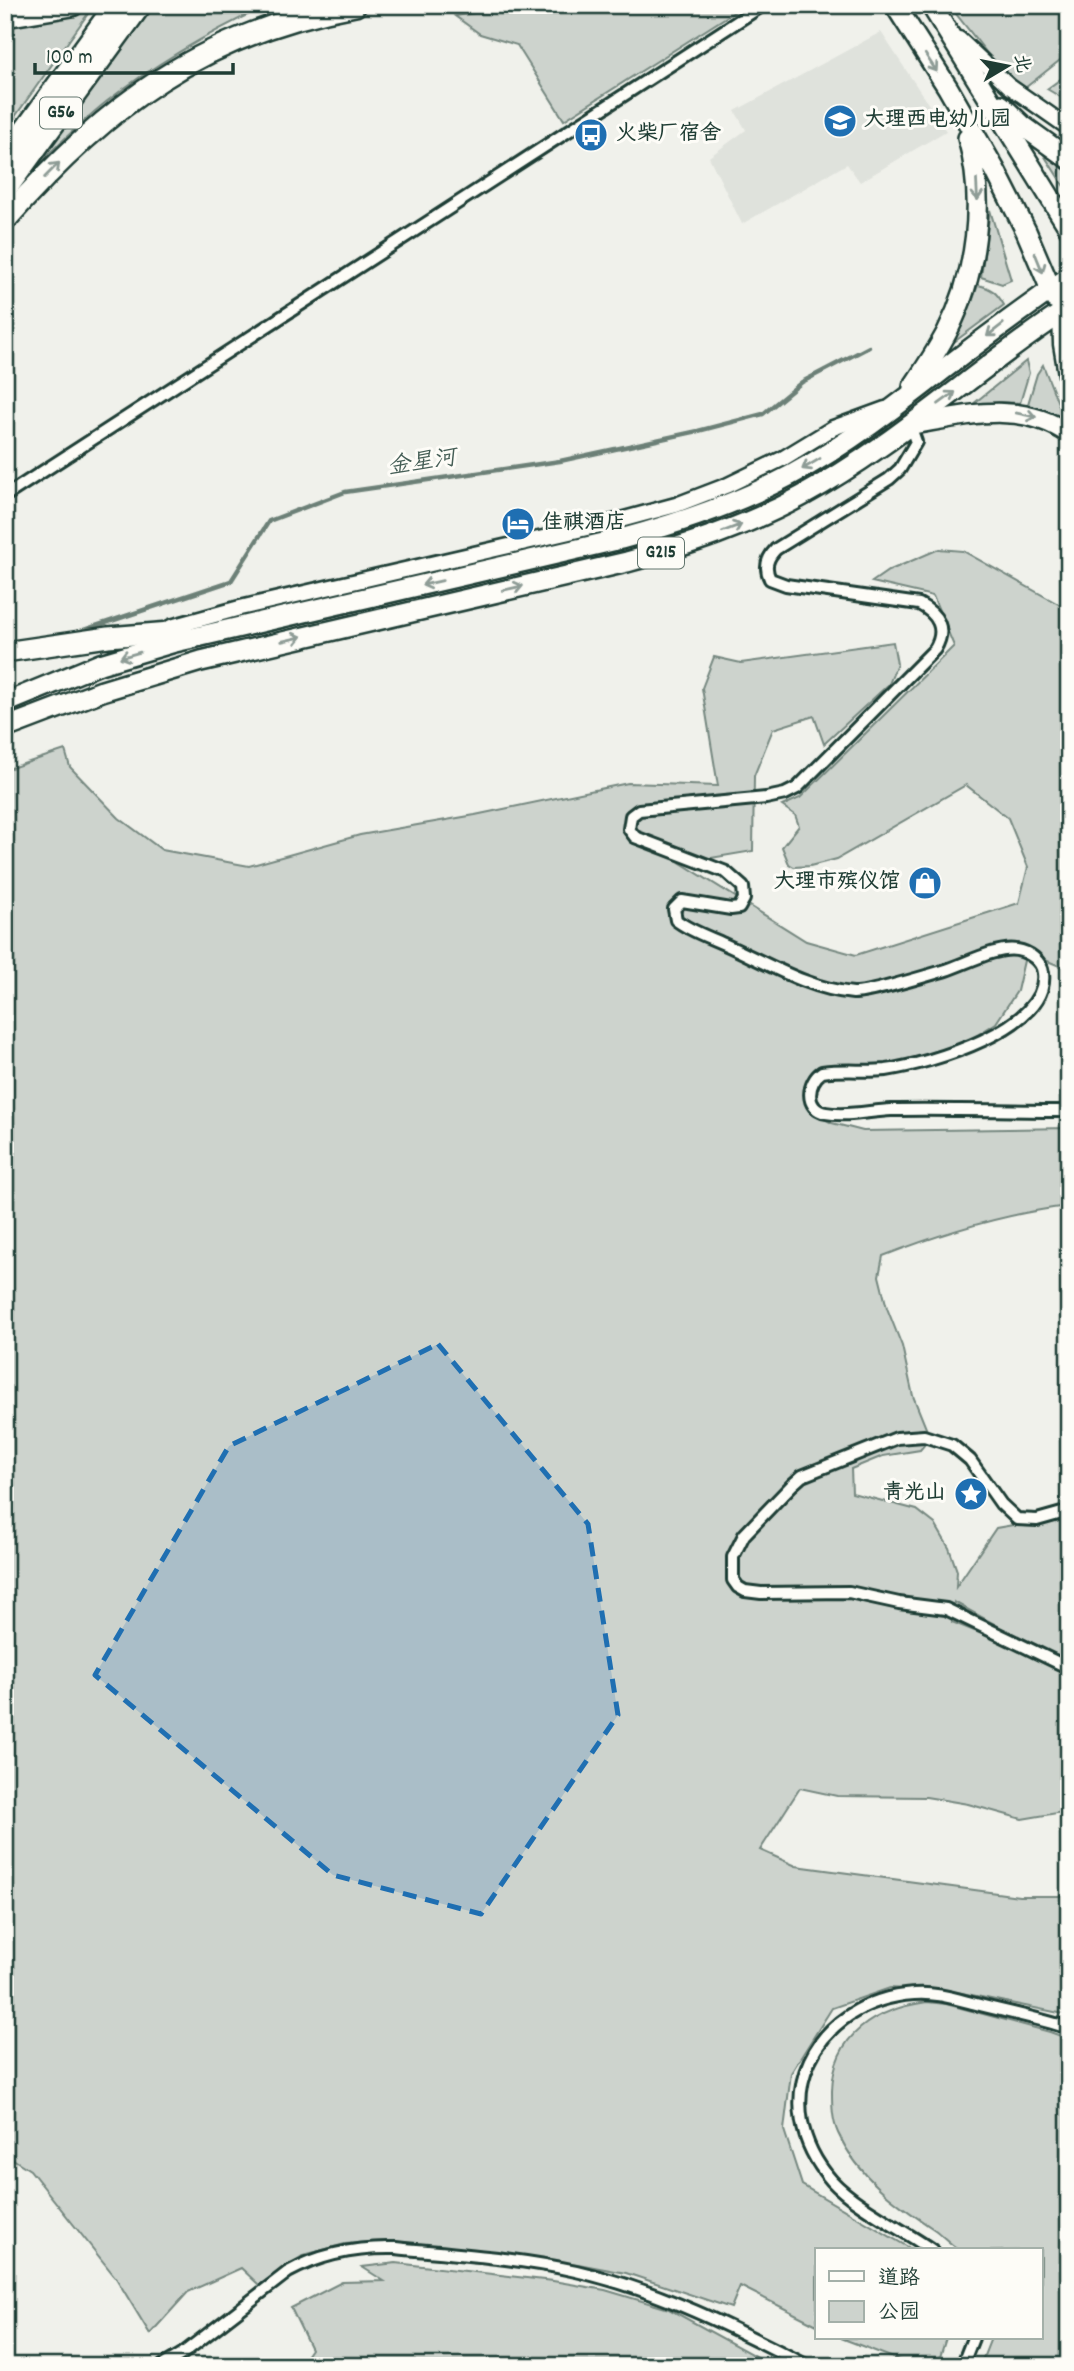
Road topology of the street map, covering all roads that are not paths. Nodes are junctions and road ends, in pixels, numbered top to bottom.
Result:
1 (72, 5) edge
2 (117, 5) edge
3 (140, 5) edge
4 (355, 5) edge
5 (763, 5) edge
6 (895, 5) edge
7 (935, 11) edge
8 (5, 16) edge
9 (92, 39) junction
10 (971, 69) junction
11 (955, 101) junction
12 (1069, 128) edge
13 (5, 138) edge
14 (5, 158) edge
15 (1069, 159) edge
16 (5, 190) edge
17 (5, 220) edge
18 (1069, 228) edge
19 (1069, 277) edge
20 (1050, 290) junction
21 (1066, 310) edge
22 (1069, 380) edge
23 (903, 401) junction
24 (910, 425) junction
25 (1069, 434) edge
26 (5, 496) edge
27 (243, 626) junction
28 (149, 634) junction
29 (250, 649) junction
30 (5, 652) edge
31 (5, 703) edge
32 (5, 728) edge
33 (1069, 1111) edge
34 (1069, 1511) edge
35 (1069, 1668) edge
36 (1069, 2028) edge
37 (929, 2248) edge
38 (973, 2340) edge
39 (162, 2366) edge
40 (808, 2366) edge
41 (962, 2366) edge

1 - 8 highway
2 - 9 highway, G56
3 - 16 highway, G56
17 -> 4 highway
5 - 26 street
6 -> 11 highway
7 - 10 highway
7 - 12 street
9 - 13 highway
9 - 14 highway, G56
10 - 15 highway
10 - 18 highway
11 -> 20 highway
11 -> 23 highway
19 - 20 highway
20 - 21 highway
20 -> 23 highway, G215
21 - 22 main road
24 -> 21 highway, G215
23 -> 27 highway, G215
23 - 28 street
24 -> 25 main road
29 -> 24 highway, G215
24 - 33 street
27 - 28 highway, G215
27 - 29 highway
27 -> 31 highway
28 - 30 highway, G215
29 - 32 highway, G215
34 - 35 street
36 - 37 street
38 - 41 street
39 - 40 street

